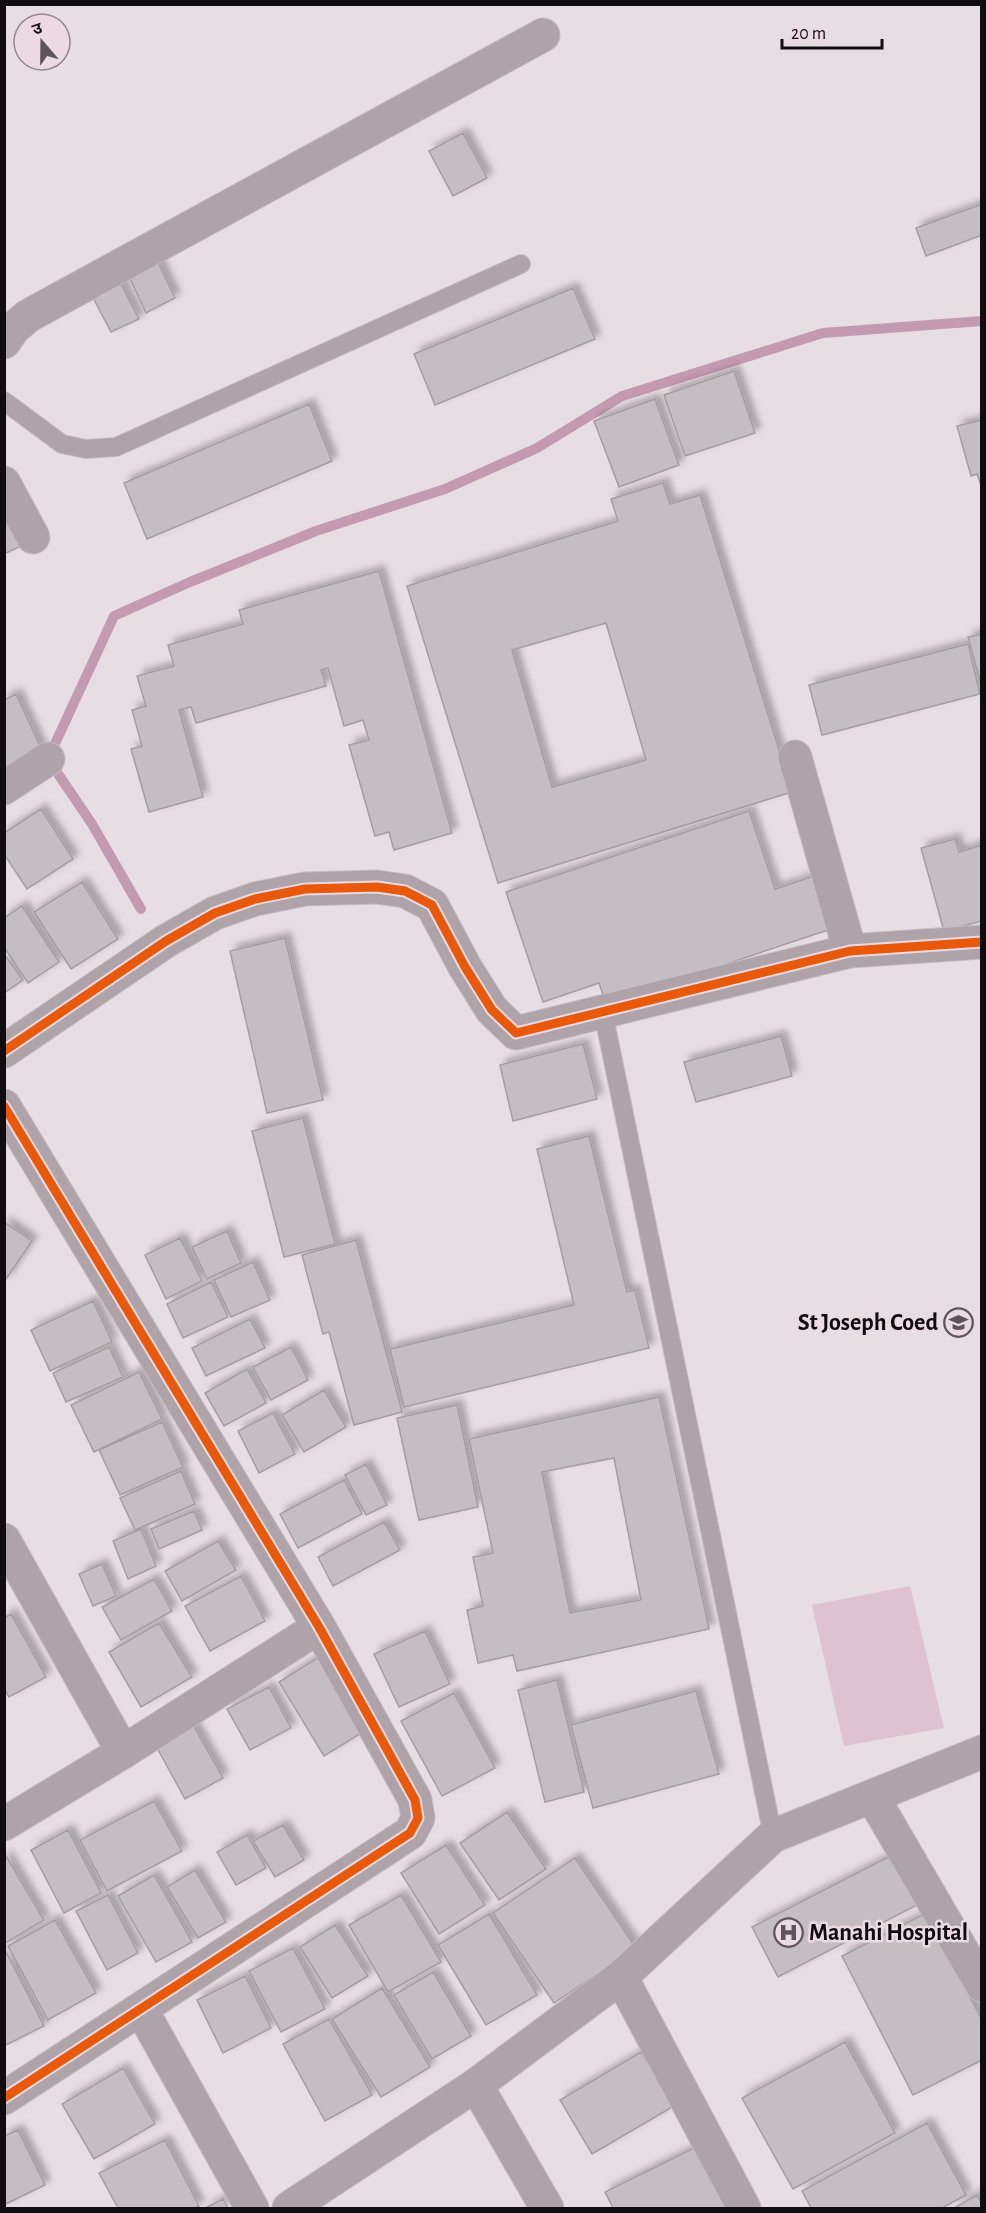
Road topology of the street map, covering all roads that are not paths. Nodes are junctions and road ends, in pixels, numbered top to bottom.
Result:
1 (543, 35) dead end
2 (520, 264) dead end
3 (4, 342) edge
4 (4, 401) edge
5 (4, 483) edge
6 (33, 537) dead end
7 (795, 757) dead end
8 (48, 759) dead end
9 (4, 788) edge
10 (981, 942) edge
11 (850, 951) junction
12 (603, 1012) junction
13 (4, 1051) edge
14 (4, 1106) edge
15 (4, 1540) edge
16 (16, 1587) edge
17 (319, 1627) junction
18 (123, 1752) junction
19 (981, 1752) edge
20 (872, 1796) junction
21 (4, 1824) edge
22 (773, 1836) junction
23 (621, 1977) junction
24 (981, 1985) edge
25 (141, 2009) junction
26 (476, 2085) junction
27 (4, 2098) edge
28 (252, 2208) edge
29 (289, 2208) edge
30 (547, 2208) edge
31 (744, 2208) edge

1 - 3 street
2 - 4 lane
5 - 6 street
7 - 11 street
8 - 9 street
10 - 11 street
11 - 12 street
12 - 13 street
12 - 22 lane
14 - 17 street
15 - 16 street
16 - 18 street
17 - 18 street
17 - 25 street
18 - 21 street
19 - 20 street
20 - 22 street
20 - 24 street
22 - 23 street
23 - 26 street
23 - 31 street
25 - 27 street
25 - 28 street
26 - 29 street
26 - 30 street

